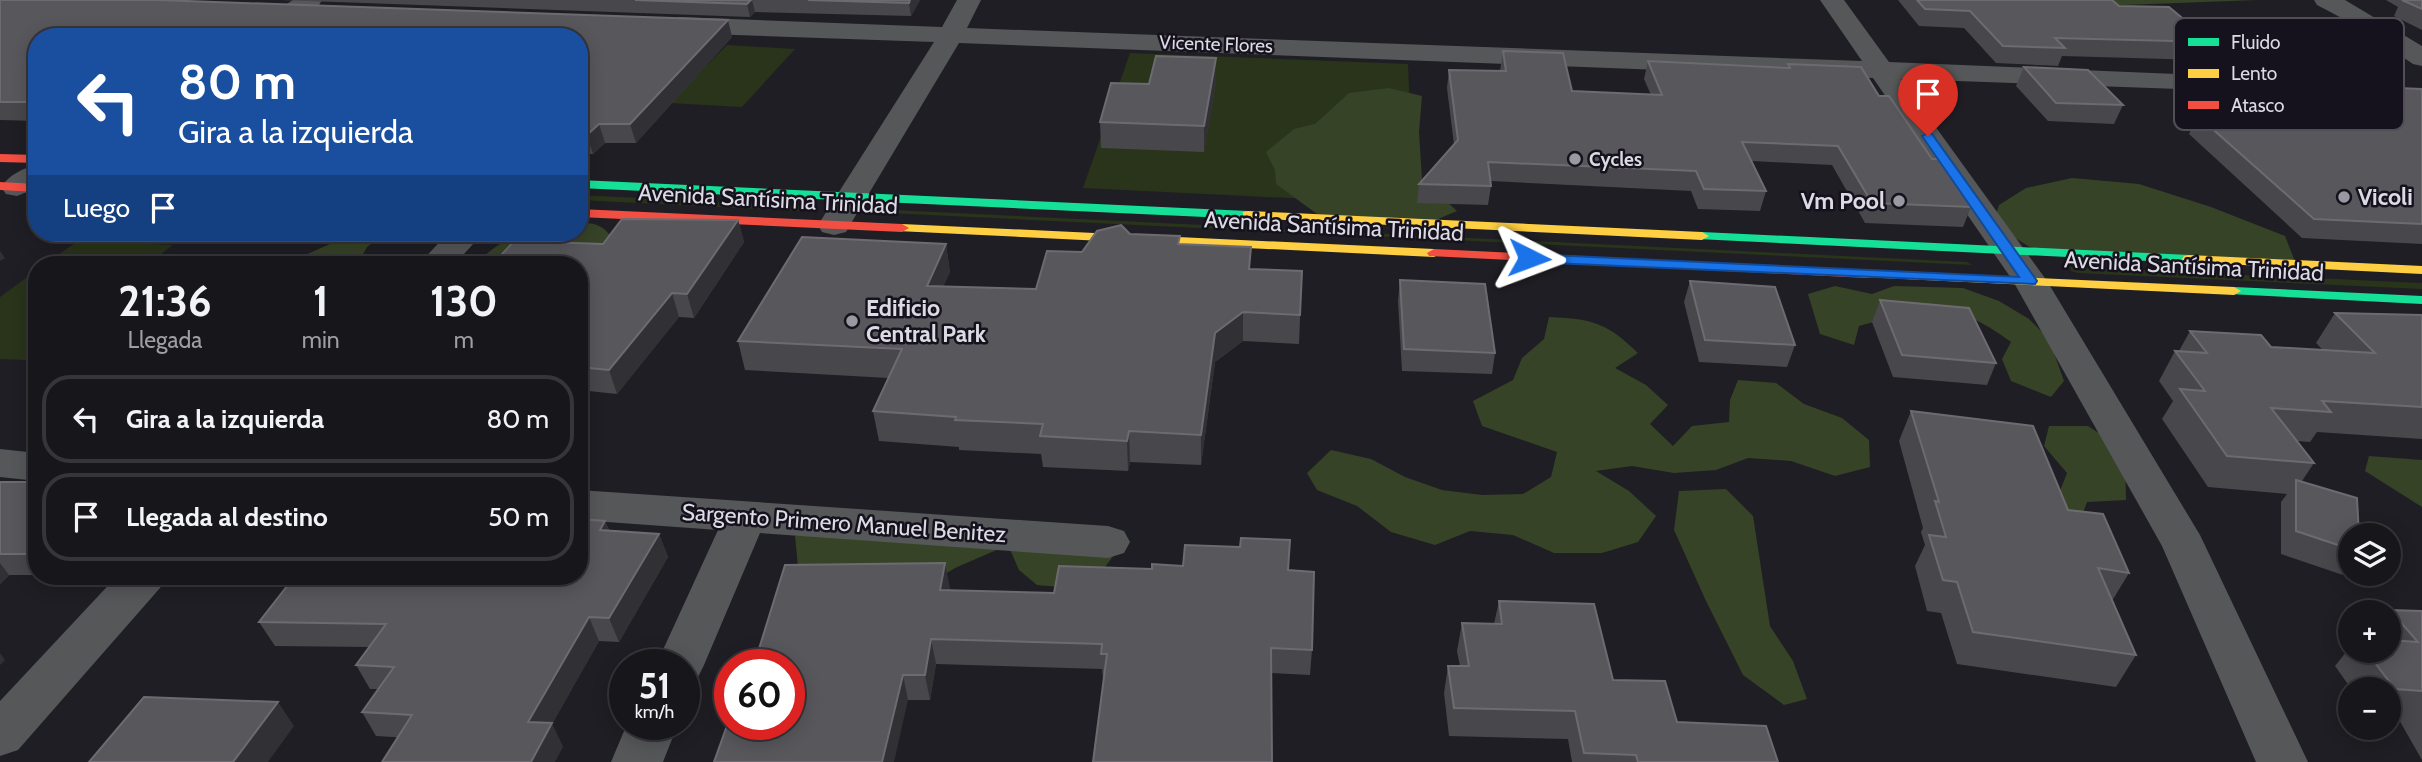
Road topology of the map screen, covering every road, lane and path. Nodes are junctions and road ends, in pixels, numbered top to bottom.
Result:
1 (969, 0) edge
2 (1832, 0) edge
3 (2326, 0) edge
4 (301, 6) edge
5 (252, 10) edge
6 (333, 13) edge
7 (2360, 18) edge
8 (649, 24) edge
9 (266, 28) edge
10 (951, 35) junction
11 (2404, 46) edge
12 (2422, 58) edge
13 (1880, 68) junction
14 (2174, 80) edge
15 (0, 158) edge
16 (28, 159) edge
17 (588, 184) edge
18 (850, 197) junction
19 (588, 213) edge
20 (834, 225) junction
21 (457, 242) edge
22 (444, 256) edge
23 (2019, 266) junction
24 (2422, 270) edge
25 (2422, 300) edge
26 (0, 463) edge
27 (28, 466) edge
28 (588, 506) edge
29 (746, 515) junction
30 (1108, 542) dead end
31 (136, 585) edge
32 (687, 649) edge
33 (0, 735) edge
34 (646, 740) edge
35 (637, 762) edge
36 (2282, 762) edge

1 - 10 street
2 - 13 street
3 - 7 street
4 - 5 street
4 - 6 street
4 - 9 street
8 - 10 street, Vicente Flores
10 - 13 street, Vicente Flores
10 - 18 street
11 - 12 street
13 - 14 street, Vicente Flores
13 - 23 street
15 - 16 main road
17 - 18 main road, Avenida Santísima Trinidad
18 - 20 street
18 - 23 main road, Avenida Santísima Trinidad
19 - 20 main road, Avenida Santísima Trinidad
20 - 23 main road, Avenida Santísima Trinidad
21 - 22 street
23 - 24 main road, Avenida Santísima Trinidad
23 - 25 main road, Avenida Santísima Trinidad
23 - 36 street
26 - 27 street
28 - 29 street, Sargento Primero Manuel Benitez
29 - 30 street, Sargento Primero Manuel Benitez
29 - 32 street
31 - 33 street
34 - 35 street

